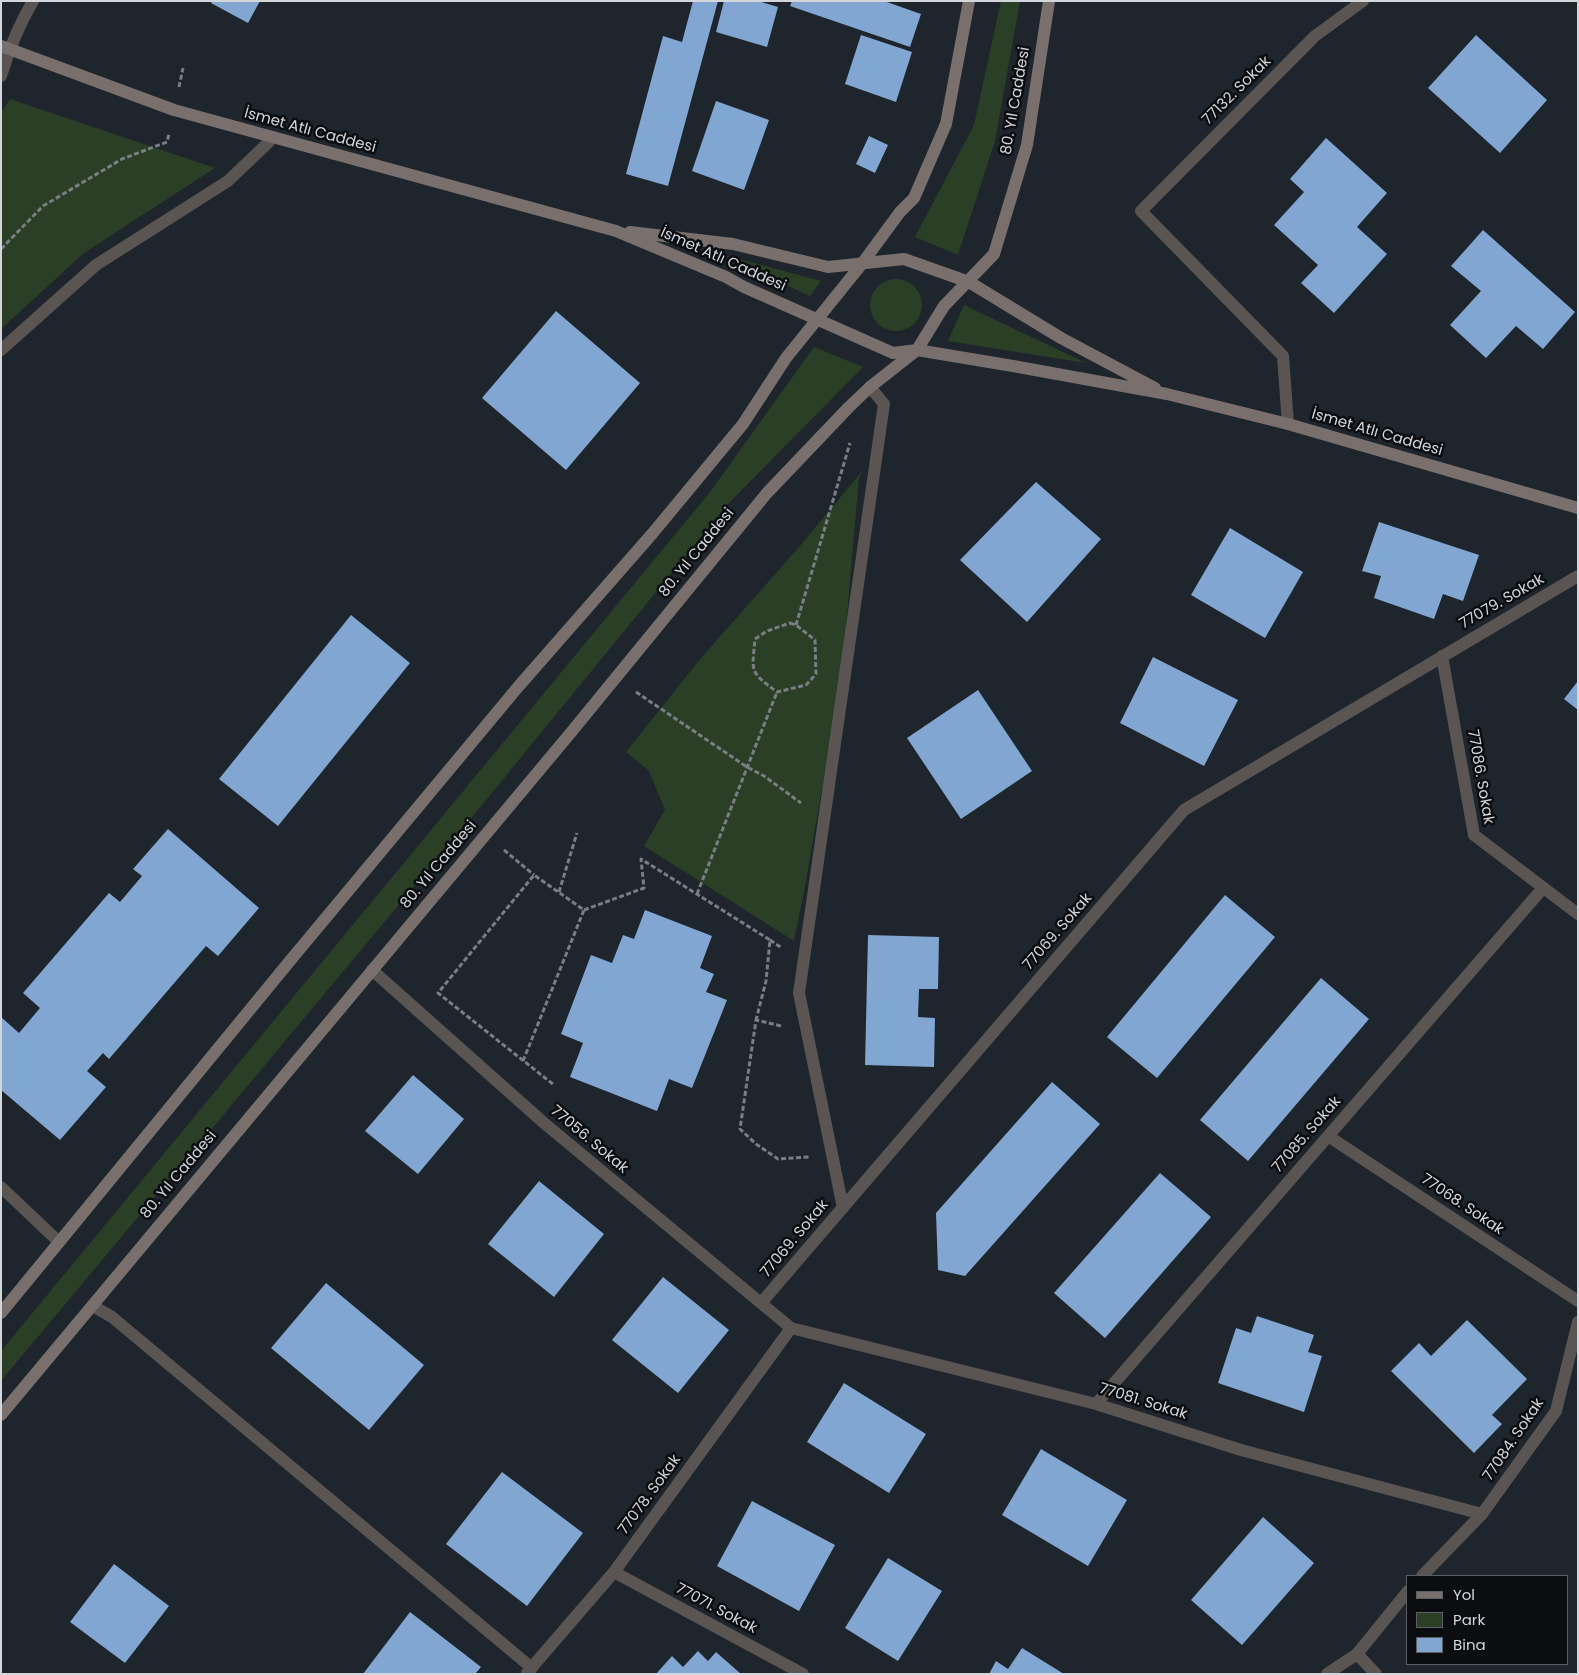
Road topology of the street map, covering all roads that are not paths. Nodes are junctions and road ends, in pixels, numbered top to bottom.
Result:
1 (33, 1) edge
2 (969, 1) edge
3 (1049, 1) edge
4 (1359, 2) edge
5 (5, 47) edge
6 (1, 76) edge
7 (273, 138) junction
8 (616, 230) junction
9 (861, 265) junction
10 (969, 282) junction
11 (818, 319) junction
12 (1, 350) edge
13 (917, 350) junction
14 (870, 387) junction
15 (1166, 394) junction
16 (1288, 424) junction
17 (1578, 508) edge
18 (1578, 576) edge
19 (1442, 656) junction
20 (1543, 888) junction
21 (1578, 914) edge
22 (372, 970) junction
23 (1328, 1136) junction
24 (1, 1187) edge
25 (843, 1208) junction
26 (59, 1242) junction
27 (1578, 1301) edge
28 (761, 1303) junction
29 (93, 1306) junction
30 (1, 1313) edge
31 (1578, 1322) edge
32 (791, 1328) junction
33 (1096, 1404) junction
34 (1, 1415) edge
35 (1482, 1514) junction
36 (614, 1572) junction
37 (1423, 1575) edge
38 (1406, 1593) edge
39 (1357, 1654) junction
40 (529, 1671) edge
41 (803, 1674) edge
42 (1327, 1674) edge
43 (1376, 1674) edge

1 - 5 street
2 - 9 main road
3 - 10 main road, 80. Yıl Caddesi
4 - 16 street, 77132. Sokak
5 - 6 street
5 - 7 main road, İsmet Atlı Caddesi
7 - 8 main road, İsmet Atlı Caddesi
7 - 12 street
8 - 9 main road, İsmet Atlı Caddesi
8 - 11 main road, İsmet Atlı Caddesi
9 - 10 main road, İsmet Atlı Caddesi
9 - 11 main road
10 - 13 main road, 80. Yıl Caddesi
10 - 15 main road, İsmet Atlı Caddesi
11 - 13 main road, İsmet Atlı Caddesi
11 - 26 main road
13 - 14 main road, 80. Yıl Caddesi
13 - 15 main road, İsmet Atlı Caddesi
14 - 22 main road, 80. Yıl Caddesi
14 - 25 street
15 - 16 main road, İsmet Atlı Caddesi
16 - 17 main road, İsmet Atlı Caddesi
18 - 19 street, 77079. Sokak
19 - 20 street, 77086. Sokak
19 - 25 street, 77069. Sokak
20 - 21 street, 77086. Sokak
20 - 23 street, 77085. Sokak
22 - 28 street, 77056. Sokak
22 - 29 main road, 80. Yıl Caddesi
23 - 27 street, 77068. Sokak
23 - 33 street, 77085. Sokak
24 - 26 street
25 - 28 street, 77069. Sokak
26 - 30 main road
28 - 32 street, 77056. Sokak
29 - 34 main road, 80. Yıl Caddesi
29 - 40 street
31 - 35 street, 77084. Sokak
32 - 33 street, 77081. Sokak
32 - 36 street, 77078. Sokak
33 - 35 street, 77081. Sokak
35 - 37 street, 77084. Sokak
36 - 40 street, 77078. Sokak
36 - 41 street, 77071. Sokak
38 - 39 street
39 - 42 street
39 - 43 street

